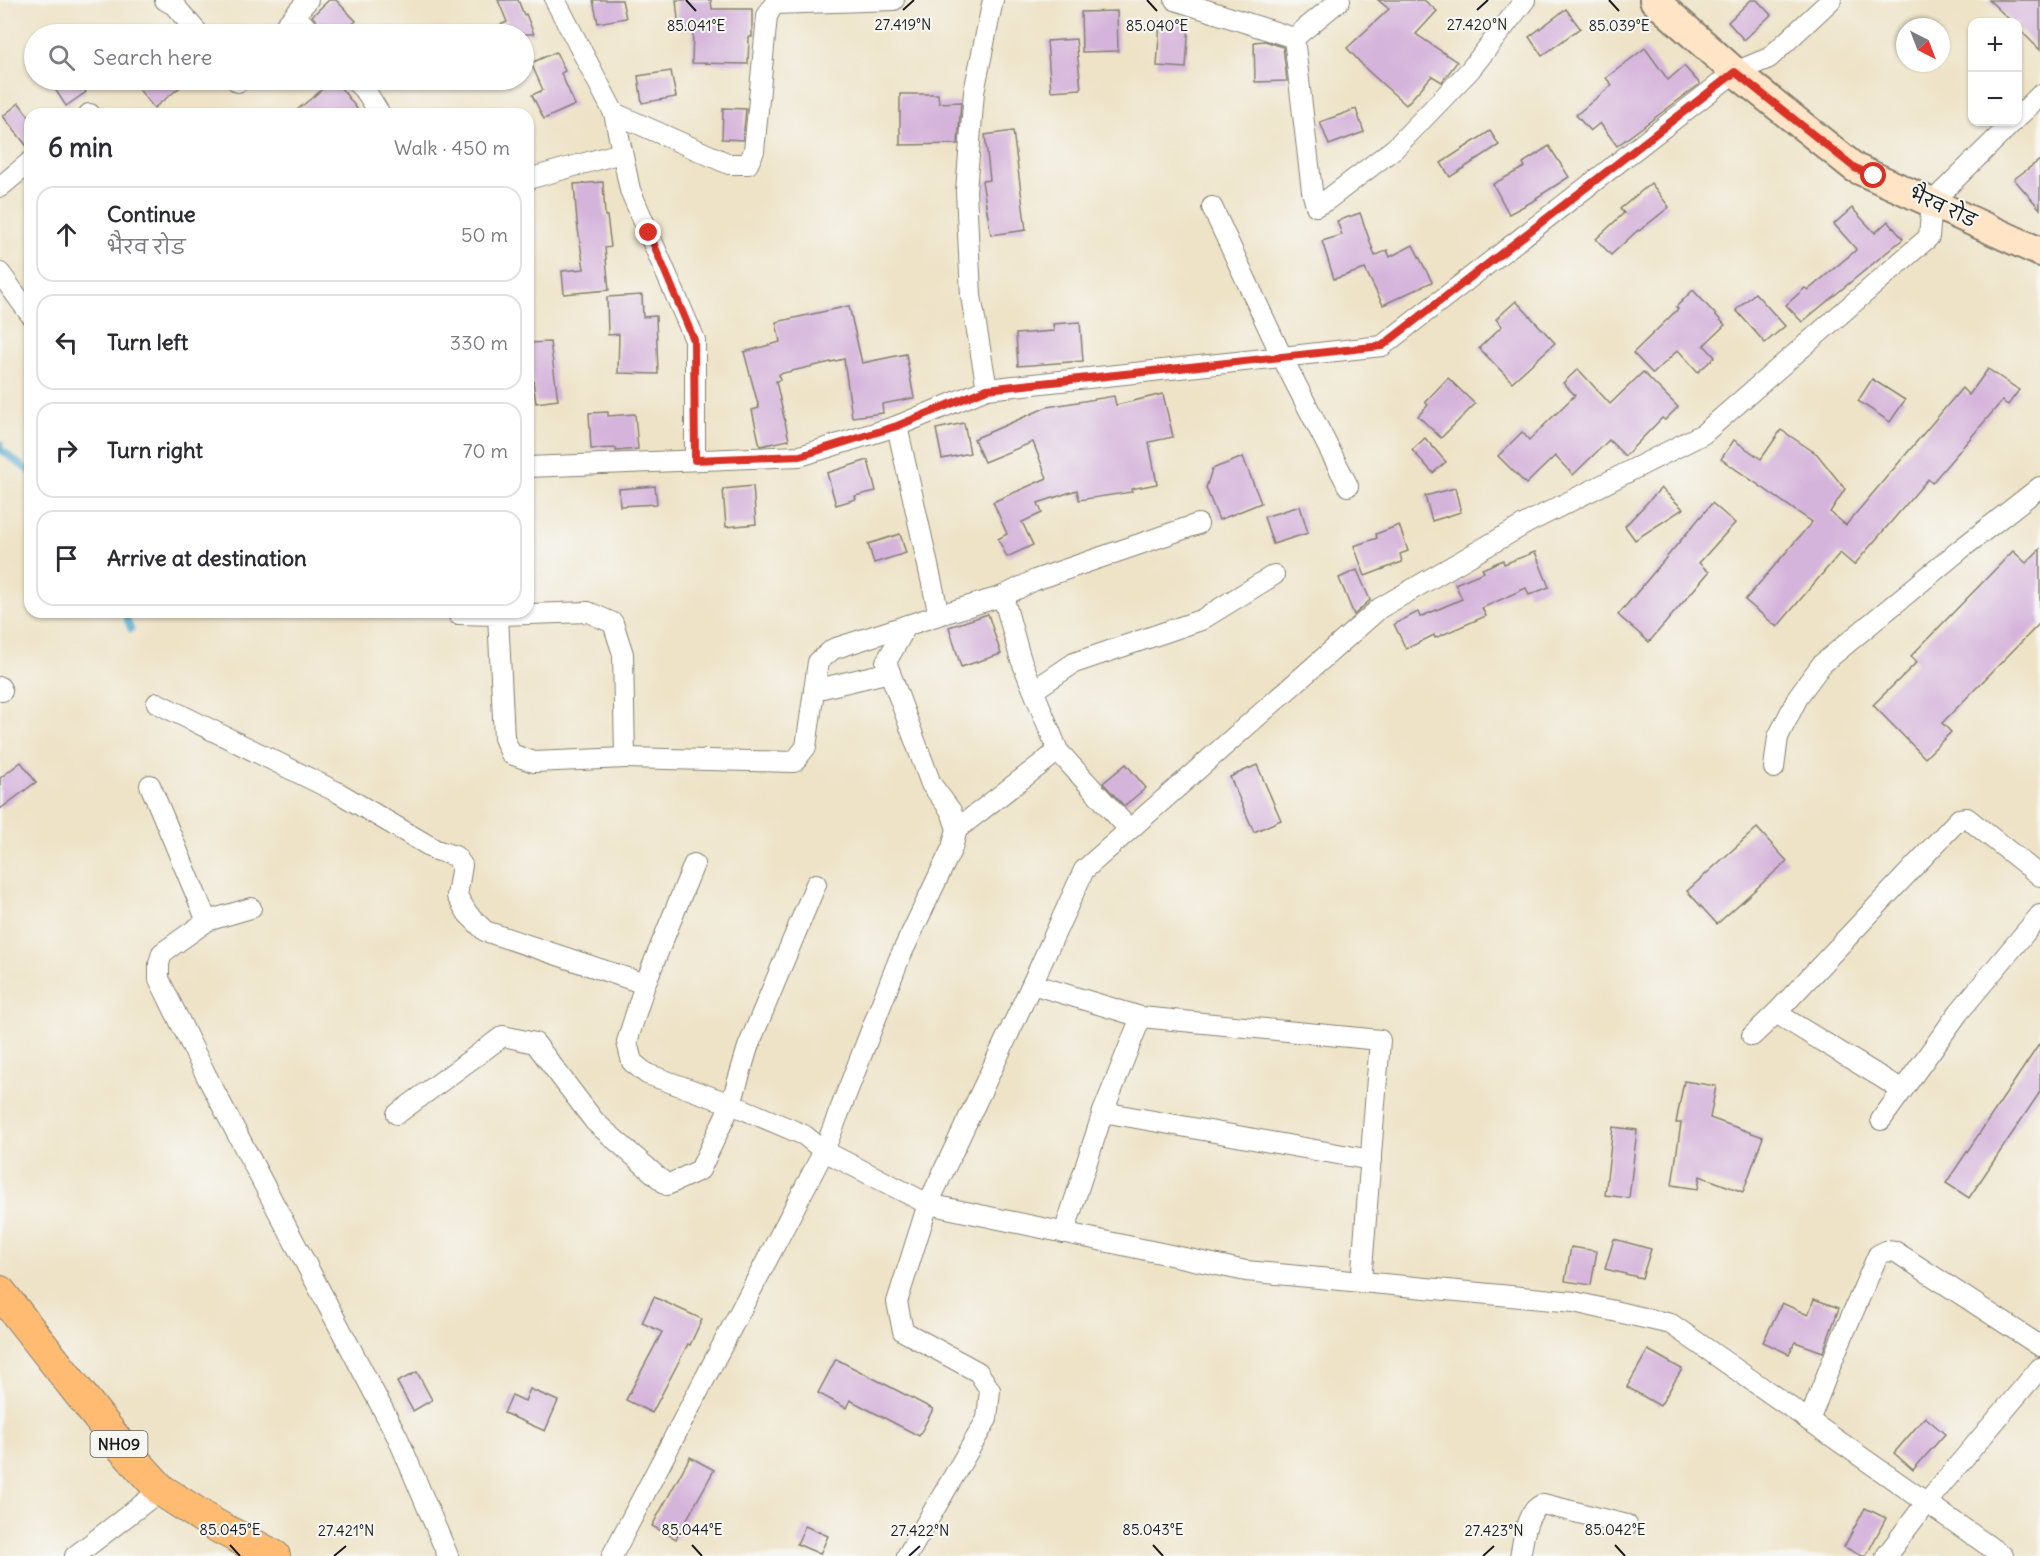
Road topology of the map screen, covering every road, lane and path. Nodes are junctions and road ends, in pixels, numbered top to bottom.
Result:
1 (165, 0) edge
2 (308, 0) edge
3 (555, 0) edge
4 (894, 0) edge
5 (993, 0) edge
6 (1175, 0) edge
7 (1340, 0) edge
8 (1525, 0) edge
9 (1654, 0) edge
10 (1831, 0) edge
11 (295, 15) junction
12 (190, 24) edge
13 (287, 24) edge
14 (303, 24) edge
15 (1294, 38) junction
16 (1735, 72) junction
17 (364, 90) edge
18 (2040, 95) edge
19 (376, 108) edge
20 (614, 113) junction
21 (2022, 113) edge
22 (2009, 126) edge
23 (621, 153) junction
24 (24, 167) edge
25 (534, 177) edge
26 (0, 187) edge
27 (1932, 202) junction
28 (1212, 207) dead end
29 (2040, 252) edge
30 (0, 273) edge
31 (24, 306) edge
32 (1282, 357) junction
33 (987, 389) junction
34 (897, 426) junction
35 (695, 460) junction
36 (534, 467) edge
37 (1348, 486) dead end
38 (2040, 487) edge
39 (1198, 524) dead end
40 (1274, 575) dead end
41 (1003, 596) junction
42 (534, 614) edge
43 (939, 615) junction
44 (498, 618) edge
45 (907, 625) junction
46 (890, 672) junction
47 (814, 690) junction
48 (1034, 690) junction
49 (157, 703) dead end
50 (1058, 751) junction
51 (625, 758) junction
52 (1774, 768) dead end
53 (150, 785) dead end
54 (957, 829) junction
55 (1129, 830) junction
56 (694, 864) dead end
57 (2040, 876) edge
58 (816, 884) dead end
59 (251, 908) dead end
60 (2040, 915) edge
61 (207, 921) junction
62 (645, 984) junction
63 (1032, 984) junction
64 (1776, 1013) junction
65 (1141, 1017) junction
66 (1752, 1036) dead end
67 (1902, 1090) junction
68 (731, 1104) junction
69 (1103, 1112) junction
70 (397, 1114) dead end
71 (1881, 1119) dead end
72 (824, 1151) junction
73 (1371, 1160) junction
74 (928, 1204) junction
75 (1064, 1233) junction
76 (1361, 1282) junction
77 (4, 1308) edge
78 (2040, 1346) edge
79 (2040, 1368) edge
80 (1809, 1421) junction
81 (161, 1490) junction
82 (1926, 1503) junction
83 (1627, 1526) dead end
84 (615, 1555) edge
85 (75, 1556) edge
86 (274, 1556) edge
87 (448, 1556) edge
88 (907, 1556) edge
89 (1520, 1556) edge
90 (1886, 1556) edge
91 (2003, 1556) edge

1 - 12 street
2 - 11 street
3 - 20 street
4 - 20 street
5 - 33 street
6 - 15 street
7 - 15 street
8 - 15 street
9 - 16 main road, भैरव रोड
10 - 16 street
11 - 13 street
11 - 14 street
16 - 27 main road, भैरव रोड
16 - 32 street
17 - 19 street
18 - 21 street
20 - 23 street
22 - 27 street
23 - 25 street
23 - 35 street
24 - 26 street
27 - 29 main road, भैरव रोड
27 - 55 street
28 - 32 street
30 - 31 street
32 - 33 street
32 - 37 street
33 - 34 street
34 - 35 street
34 - 43 street
35 - 36 street
38 - 52 street
39 - 41 street
40 - 48 street
41 - 43 street
41 - 48 street
42 - 51 street
43 - 45 street
44 - 51 street
45 - 46 street
45 - 47 street
46 - 47 street
46 - 54 street
47 - 51 street
48 - 50 street
49 - 62 street
50 - 54 street
50 - 55 street
53 - 61 street
54 - 72 street
55 - 63 street
56 - 62 street
57 - 64 street
58 - 68 street
59 - 61 street
60 - 67 street
61 - 87 street
62 - 68 street
63 - 65 street
63 - 74 street
64 - 66 street
64 - 67 street
65 - 69 street
65 - 73 street
67 - 71 street
68 - 70 street
68 - 72 street
69 - 73 street
69 - 75 street
72 - 74 street
72 - 84 street
73 - 76 street
74 - 75 street
74 - 88 street
75 - 76 street
76 - 80 street
77 - 81 main road, NH09
78 - 80 street
79 - 82 street
80 - 82 street
81 - 85 street
81 - 86 main road, NH09
82 - 90 street
82 - 91 street
83 - 89 street

